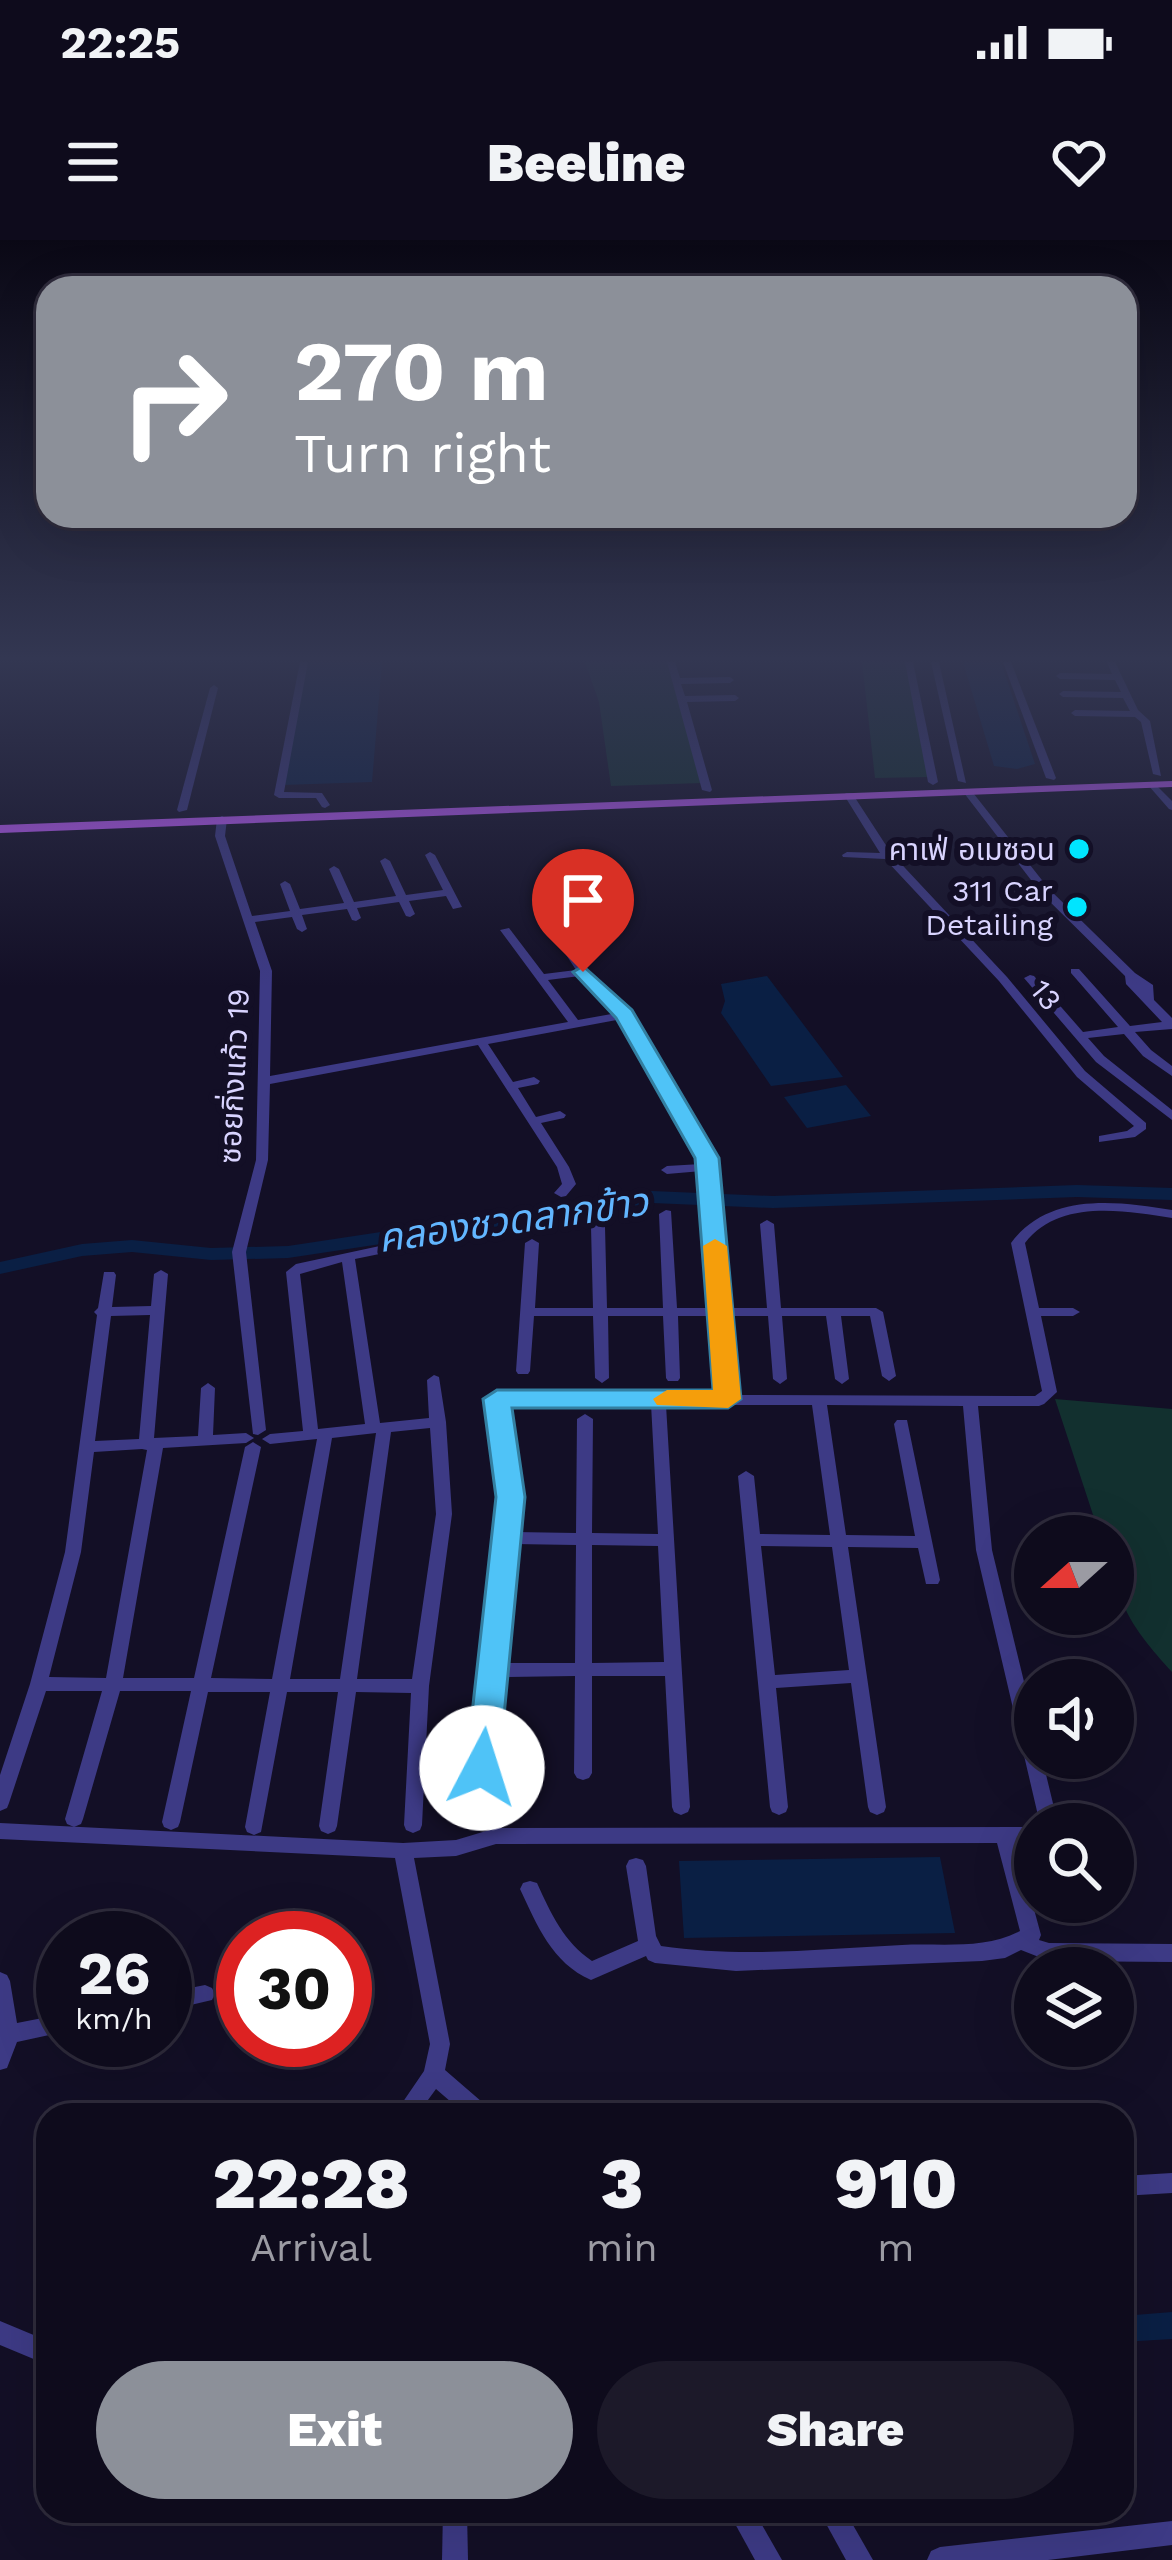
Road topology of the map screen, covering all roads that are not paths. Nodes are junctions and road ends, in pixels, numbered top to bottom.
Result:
1 (192, 770) edge
2 (284, 770) edge
3 (703, 770) edge
4 (931, 770) edge
5 (961, 770) edge
6 (1048, 770) edge
7 (1161, 777) edge
8 (1051, 778) junction
9 (933, 782) junction
10 (1172, 784) edge
11 (965, 786) junction
12 (707, 790) junction
13 (849, 795) junction
14 (325, 805) junction
15 (1172, 806) edge
16 (182, 810) junction
17 (0, 818) edge
18 (222, 819) junction
19 (0, 829) edge
20 (430, 855) dead end
21 (848, 855) dead end
22 (889, 856) junction
23 (385, 861) dead end
24 (334, 869) dead end
25 (285, 884) dead end
26 (450, 892) junction
27 (403, 898) junction
28 (458, 907) dead end
29 (354, 912) junction
30 (296, 913) junction
31 (410, 914) dead end
32 (251, 920) junction
33 (551, 924) dead end
34 (302, 929) dead end
35 (505, 930) dead end
36 (1076, 971) dead end
37 (583, 972) junction
38 (540, 978) junction
39 (1030, 978) dead end
40 (625, 1015) junction
41 (573, 1021) dead end
42 (1172, 1024) edge
43 (1125, 1029) junction
44 (1079, 1036) junction
45 (482, 1042) junction
46 (1172, 1072) edge
47 (264, 1081) junction
48 (534, 1081) dead end
49 (510, 1086) junction
50 (560, 1115) dead end
51 (1172, 1116) edge
52 (533, 1121) junction
53 (1103, 1139) dead end
54 (710, 1167) junction
55 (667, 1170) dead end
56 (561, 1193) dead end
57 (666, 1214) dead end
58 (1172, 1214) edge
59 (767, 1224) dead end
60 (598, 1226) dead end
61 (532, 1243) dead end
62 (389, 1248) dead end
63 (348, 1259) junction
64 (161, 1274) dead end
65 (109, 1276) dead end
66 (155, 1310) junction
67 (101, 1312) junction
68 (527, 1312) junction
69 (600, 1312) junction
70 (670, 1312) junction
71 (720, 1312) junction
72 (772, 1312) junction
73 (833, 1312) junction
74 (1032, 1312) junction
75 (1073, 1312) dead end
76 (524, 1371) dead end
77 (889, 1376) dead end
78 (602, 1378) dead end
79 (674, 1378) dead end
80 (780, 1379) dead end
81 (842, 1379) dead end
82 (434, 1380) dead end
83 (208, 1388) dead end
84 (658, 1399) junction
85 (728, 1399) junction
86 (819, 1399) junction
87 (970, 1401) junction
88 (585, 1419) dead end
89 (438, 1422) junction
90 (902, 1424) dead end
91 (378, 1429) junction
92 (318, 1435) junction
93 (257, 1438) junction
94 (206, 1441) junction
95 (151, 1445) junction
96 (88, 1447) junction
97 (746, 1476) dead end
98 (506, 1538) junction
99 (584, 1539) junction
100 (666, 1540) junction
101 (753, 1540) junction
102 (839, 1541) junction
103 (925, 1542) junction
104 (932, 1580) dead end
105 (491, 1670) junction
106 (583, 1670) junction
107 (674, 1670) junction
108 (859, 1676) junction
109 (766, 1682) junction
110 (39, 1684) junction
111 (112, 1684) junction
112 (202, 1684) junction
113 (279, 1684) junction
114 (350, 1686) junction
115 (420, 1686) junction
116 (482, 1768) dead end
117 (583, 1773) dead end
118 (0, 1803) edge
119 (1044, 1803) edge
120 (681, 1807) dead end
121 (779, 1807) dead end
122 (877, 1807) dead end
123 (74, 1820) dead end
124 (171, 1822) dead end
125 (413, 1825) dead end
126 (328, 1826) dead end
127 (254, 1827) dead end
128 (0, 1831) edge
129 (1004, 1835) junction
130 (1014, 1835) edge
131 (403, 1851) junction
132 (636, 1866) dead end
133 (530, 1889) dead end
134 (1022, 1942) junction
135 (651, 1946) junction
136 (1172, 1953) edge
137 (0, 1981) edge
138 (205, 1994) dead end
139 (192, 1997) edge
140 (36, 2028) edge
141 (8, 2034) junction
142 (0, 2061) edge
143 (434, 2074) junction
144 (413, 2103) edge
145 (467, 2103) edge
146 (1172, 2183) edge
147 (1134, 2185) edge
148 (455, 2523) edge
149 (747, 2523) edge
150 (838, 2523) edge
151 (1172, 2533) edge
152 (455, 2560) edge
153 (769, 2560) edge
154 (860, 2560) edge
155 (940, 2560) edge

1 - 16 street
2 - 14 street
3 - 12 street
4 - 9 street
5 - 11 street
6 - 8 street
7 - 8 main road
7 - 10 main road
7 - 11 main road
7 - 15 street
8 - 11 main road
9 - 11 main road
9 - 12 main road
11 - 13 main road
11 - 42 street
12 - 14 main road
13 - 18 main road
13 - 22 street, 13
14 - 16 main road
16 - 17 main road
18 - 19 main road
18 - 32 street, ซอยกิ่งแก้ว 19
20 - 26 street
21 - 22 street
22 - 53 street, 13
23 - 27 street
24 - 29 street
25 - 30 street
26 - 27 street
26 - 28 street
27 - 29 street
27 - 31 street
29 - 30 street
30 - 32 street
30 - 34 street
32 - 47 street, ซอยกิ่งแก้ว 19
33 - 37 street
35 - 38 street
36 - 43 street
37 - 38 street
37 - 40 street
38 - 41 street
39 - 44 street
40 - 45 street
40 - 54 street
42 - 43 street
43 - 44 street
43 - 46 street
44 - 51 street
45 - 47 street
45 - 49 street
47 - 93 street, ซอยกิ่งแก้ว 19
48 - 49 street
49 - 52 street
50 - 52 street
52 - 56 street
54 - 55 street
54 - 71 street
57 - 70 street
58 - 74 street
59 - 72 street
60 - 69 street
61 - 68 street
62 - 63 street
63 - 91 street
63 - 92 street
64 - 66 street
65 - 67 street
66 - 67 street
66 - 95 street
67 - 96 street
68 - 69 street
68 - 76 street
69 - 70 street
69 - 78 street
70 - 71 street
70 - 79 street
71 - 72 street
71 - 85 street
72 - 73 street
72 - 80 street
73 - 77 street
73 - 81 street
74 - 75 street
74 - 87 street
82 - 89 street
83 - 94 street
84 - 85 street
84 - 98 street
84 - 100 street
85 - 86 street
86 - 87 street
86 - 102 street
87 - 119 street
88 - 99 street
89 - 91 street
89 - 115 street
90 - 103 street
91 - 92 street
91 - 114 street
92 - 93 street
92 - 113 street
93 - 94 street
93 - 112 street, ซอยกิ่งแก้ว 19
94 - 95 street
95 - 96 street
95 - 111 street
96 - 110 street
97 - 101 street
98 - 99 street
98 - 105 street
99 - 100 street
99 - 106 street
100 - 107 street
101 - 102 street
101 - 109 street
102 - 103 street
102 - 108 street
103 - 104 street
105 - 106 street
105 - 116 street
106 - 107 street
106 - 117 street
107 - 120 street
108 - 109 street
108 - 122 street
109 - 121 street
110 - 111 street
110 - 118 street
111 - 112 street
111 - 123 street
112 - 113 street
112 - 124 street, ซอยกิ่งแก้ว 19
113 - 114 street
113 - 127 street
114 - 115 street
114 - 126 street
115 - 125 street
128 - 131 street
129 - 130 street
129 - 131 street
129 - 134 street
131 - 143 street
132 - 135 street
133 - 135 street
134 - 135 street
134 - 136 street
137 - 141 street
138 - 139 street
140 - 141 street
141 - 142 street
143 - 144 street
143 - 145 street
146 - 147 street
148 - 152 street
149 - 153 street
150 - 154 street
151 - 155 street

